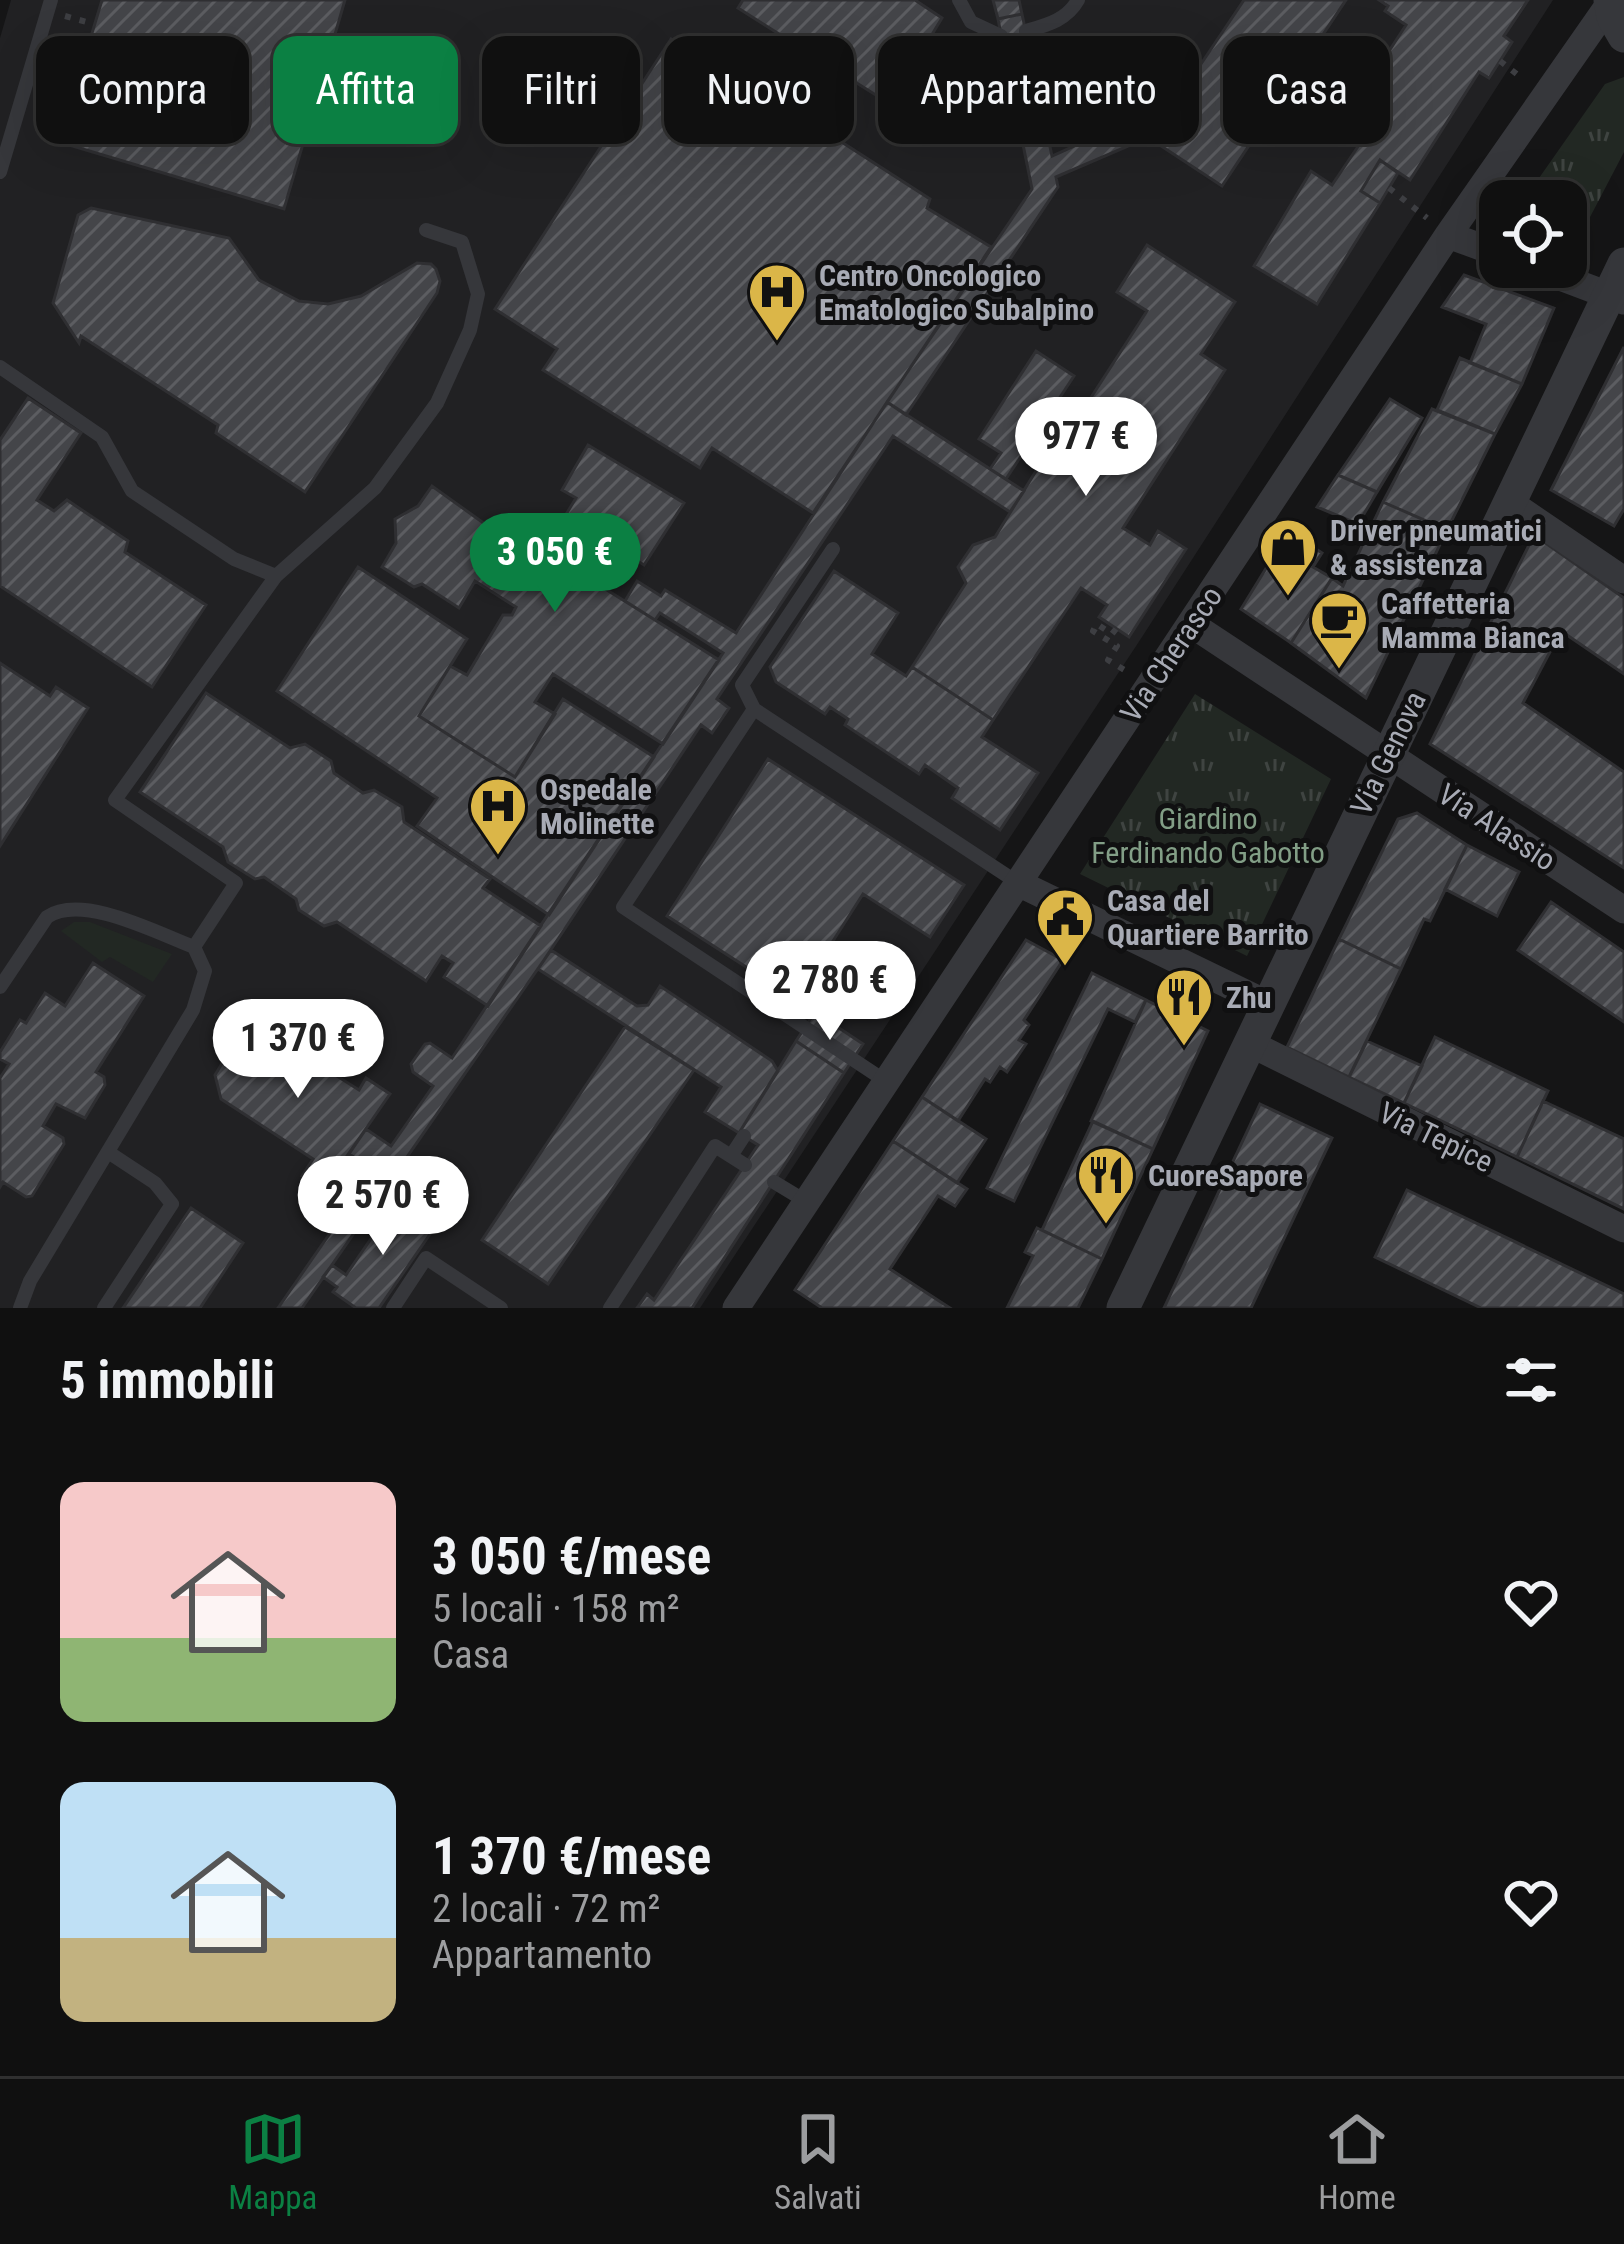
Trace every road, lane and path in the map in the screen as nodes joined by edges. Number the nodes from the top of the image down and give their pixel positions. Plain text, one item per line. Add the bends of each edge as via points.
1 (51, 0) edge
2 (958, 0) edge
3 (1078, 0) edge
4 (1610, 1) edge
5 (1026, 31) dead end
6 (1624, 35) edge
7 (1001, 36) dead end
8 (0, 172) edge
9 (1389, 188) dead end
10 (426, 230) dead end
11 (1448, 235) junction
12 (1479, 246) edge
13 (1624, 264) edge
14 (1587, 287) edge
15 (1616, 298) edge
16 (0, 368) edge
17 (1509, 502) junction
18 (833, 549) dead end
19 (276, 576) junction
20 (1624, 580) edge
21 (1191, 624) junction
22 (1116, 628) dead end
23 (1149, 686) junction
24 (754, 709) junction
25 (1387, 756) junction
26 (1018, 883) junction
27 (1624, 910) edge
28 (194, 947) junction
29 (0, 987) edge
30 (1268, 1004) junction
31 (1250, 1042) junction
32 (887, 1082) junction
33 (744, 1136) dead end
34 (108, 1152) junction
35 (774, 1182) dead end
36 (807, 1202) junction
37 (1624, 1229) edge
38 (20, 1308) edge
39 (104, 1308) edge
40 (393, 1308) edge
41 (501, 1308) edge
42 (610, 1308) edge
43 (736, 1308) edge
44 (1123, 1308) edge

1 - 8 lane
2 - 7 lane via 971,22
3 - 5 lane via 1054,23
4 - 6 street
4 - 11 street, Via Cherasco
9 - 11 path
10 - 19 lane via 462,242 478,294 470,330 437,403 375,488
11 - 12 street
11 - 21 street, Via Cherasco
13 - 15 street, Via Genova
14 - 15 street
15 - 17 street, Via Genova
16 - 19 lane via 102,437 132,491 234,559
17 - 20 street
17 - 25 street, Via Genova
18 - 24 lane via 742,685
19 - 28 lane via 115,800 236,883
21 - 23 street, Via Cherasco
21 - 25 street, Via Alassio
22 - 23 path via 1112,634 1097,624 1093,631 1117,646 1108,660
23 - 26 street, Via Cherasco
24 - 26 lane
24 - 32 lane via 622,907 807,1037
25 - 27 street, Via Alassio
25 - 30 street, Via Genova
26 - 30 street
26 - 32 street, Via Cherasco
28 - 29 lane via 91,909 57,910
28 - 34 lane via 205,971 193,1010
30 - 31 street, Via Genova
31 - 37 street, Via Tepice
31 - 44 street, Via Genova
32 - 36 street, Via Cherasco
33 - 42 lane via 738,1160 715,1146
34 - 38 lane
34 - 39 lane via 172,1204
35 - 36 lane
36 - 43 street, Via Cherasco
40 - 41 lane via 426,1258

